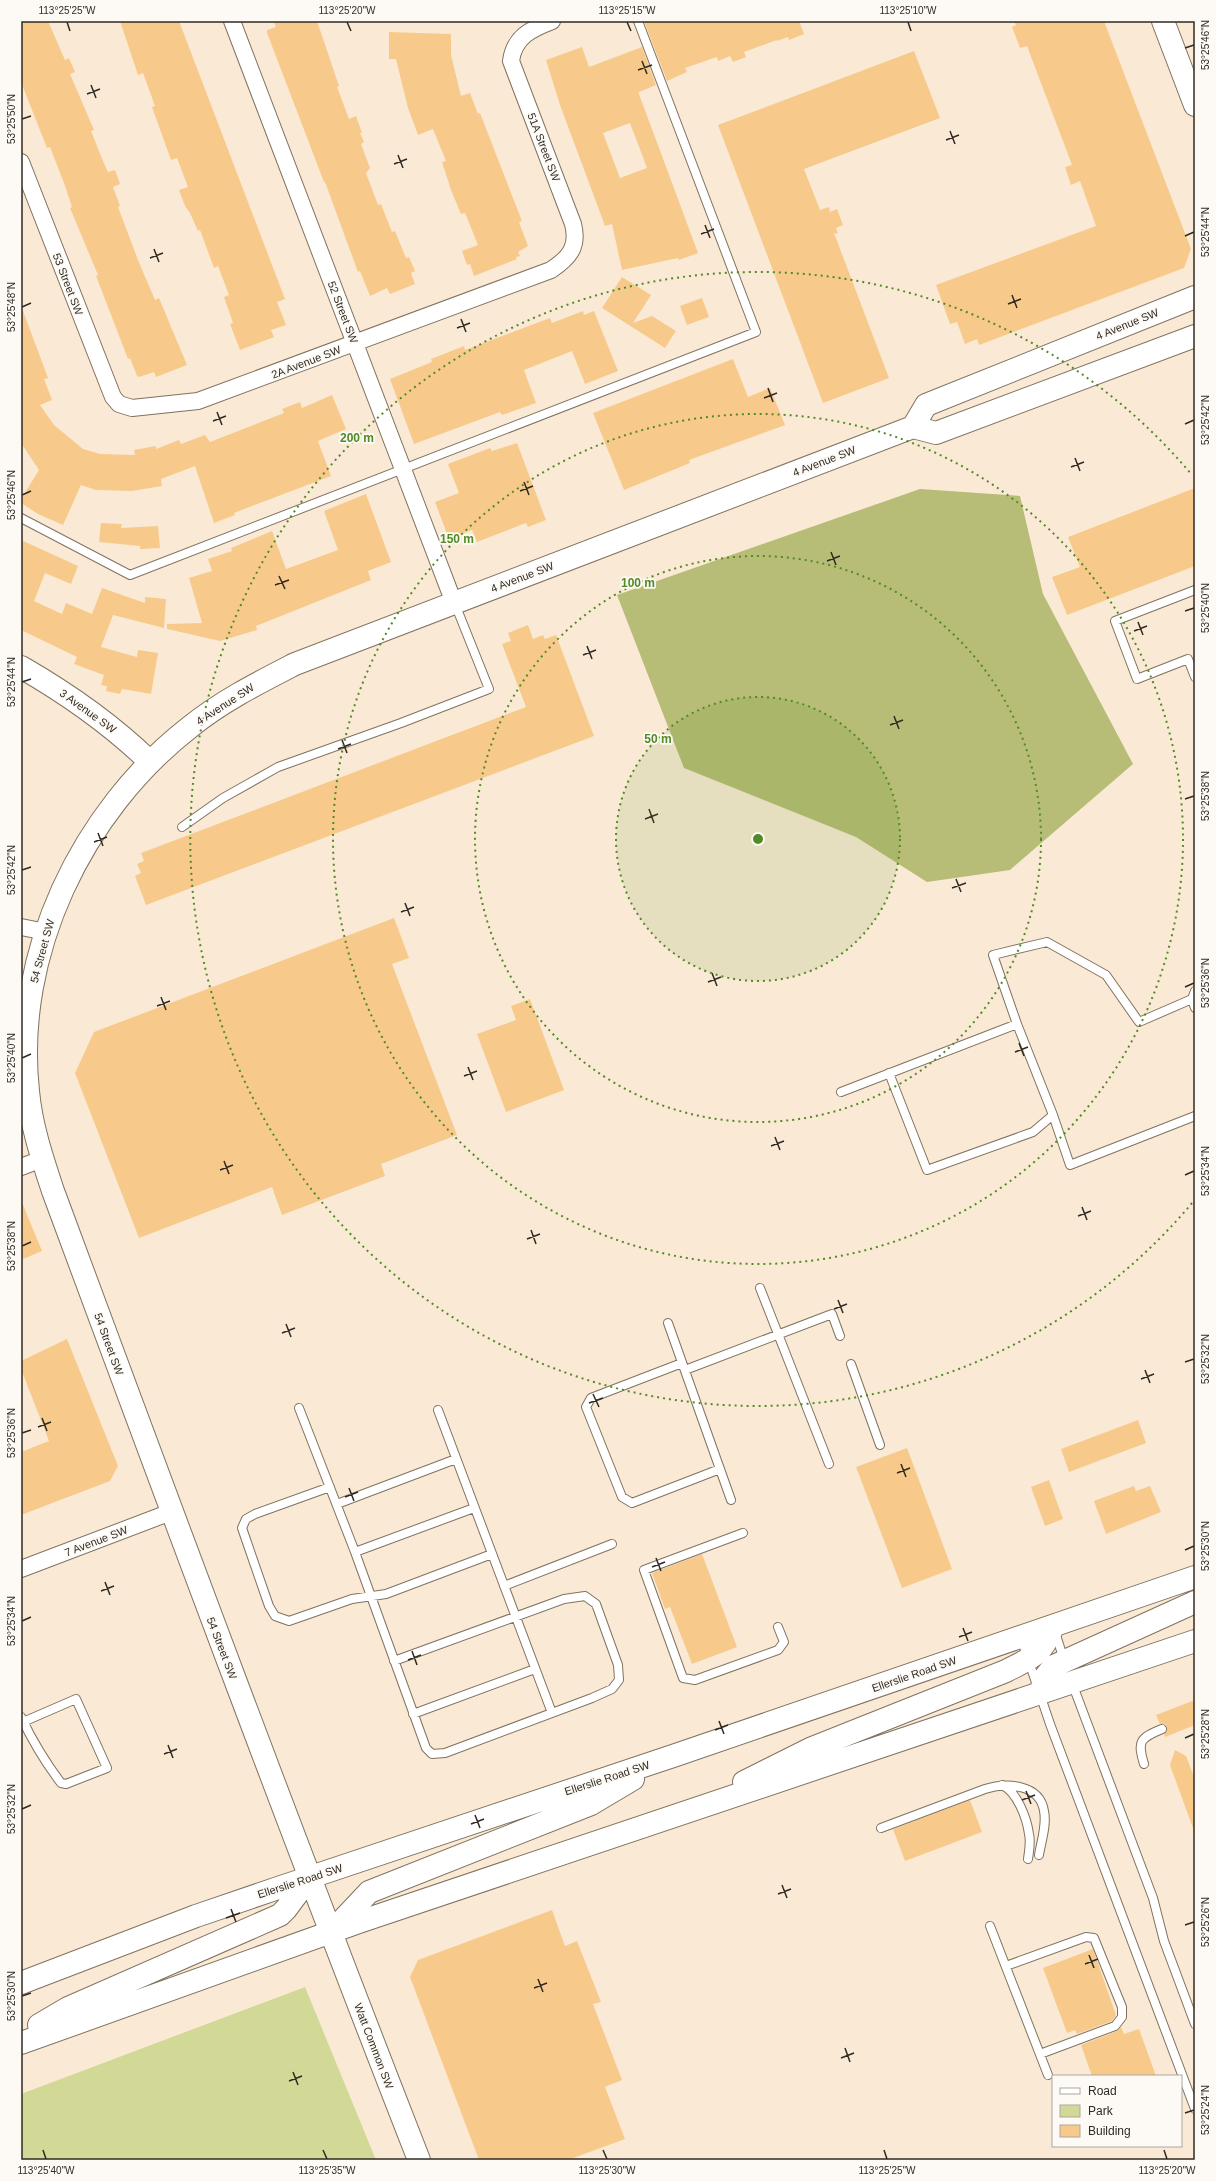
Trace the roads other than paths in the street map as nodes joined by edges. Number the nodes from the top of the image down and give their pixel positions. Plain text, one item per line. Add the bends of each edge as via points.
1 (232, 21) edge
2 (552, 21) edge
3 (638, 21) edge
4 (1163, 21) edge
5 (1195, 105) edge
6 (21, 162) edge
7 (572, 250) joint
8 (1195, 297) edge
9 (1195, 336) edge
10 (355, 343) junction
11 (119, 404) joint
12 (913, 427) junction
13 (403, 468) junction
14 (21, 518) edge
15 (1195, 590) edge
16 (454, 603) junction
17 (21, 667) edge
18 (1195, 677) edge
19 (150, 762) junction
20 (182, 827) dead end
21 (21, 927) edge
22 (46, 932) junction
23 (1193, 995) edge
24 (1195, 1008) edge
25 (1017, 1024) junction
26 (889, 1073) junction
27 (841, 1092) dead end
28 (1053, 1116) junction
29 (1195, 1116) edge
30 (42, 1159) junction
31 (21, 1167) edge
32 (760, 1288) dead end
33 (668, 1323) dead end
34 (779, 1335) junction
35 (840, 1336) dead end
36 (851, 1364) dead end
37 (684, 1367) junction
38 (299, 1408) dead end
39 (438, 1410) dead end
40 (880, 1445) dead end
41 (456, 1458) junction
42 (829, 1464) dead end
43 (720, 1469) junction
44 (330, 1487) junction
45 (731, 1500) dead end
46 (337, 1504) junction
47 (474, 1508) junction
48 (171, 1512) junction
49 (743, 1533) dead end
50 (612, 1544) dead end
51 (355, 1552) junction
52 (492, 1554) junction
53 (21, 1570) edge
54 (1195, 1577) edge
55 (504, 1586) junction
56 (370, 1596) junction
57 (1195, 1602) edge
58 (515, 1618) junction
59 (778, 1627) dead end
60 (1053, 1627) junction
61 (1021, 1638) junction
62 (1195, 1641) edge
63 (1029, 1660) junction
64 (394, 1661) junction
65 (535, 1669) junction
66 (1068, 1671) junction
67 (1040, 1694) junction
68 (552, 1713) junction
69 (413, 1714) junction
70 (22, 1720) edge
71 (1162, 1729) dead end
72 (673, 1756) junction
73 (1144, 1764) dead end
74 (1001, 1785) junction
75 (688, 1812) junction
76 (881, 1828) dead end
77 (1039, 1855) dead end
78 (1028, 1859) dead end
79 (309, 1878) junction
80 (990, 1926) dead end
81 (330, 1932) junction
82 (1006, 1966) junction
83 (21, 1983) edge
84 (1195, 2024) edge
85 (21, 2036) edge
86 (21, 2043) edge
87 (1040, 2054) junction
88 (1048, 2075) dead end
89 (1195, 2109) edge
90 (419, 2160) edge

1 - 10 street, 52 Street SW
2 - 7 street, 51A Street SW via 528,32 515,45 511,61 573,224 575,233
3 - 13 lane via 756,332
4 - 5 main road
6 - 11 street, 53 Street SW via 109,390
7 - 10 street, 2A Avenue SW via 568,258 551,270
8 - 12 main road, 4 Avenue SW via 926,405
9 - 12 main road via 936,433
10 - 11 street, 2A Avenue SW via 198,401 143,408
10 - 13 street, 52 Street SW
12 - 16 main road, 4 Avenue SW
13 - 14 lane via 130,575
13 - 16 street, 52 Street SW
15 - 18 lane via 1115,621 1137,679 1188,659
16 - 19 main road, 4 Avenue SW via 339,646 254,684 220,704 189,727
16 - 20 lane via 489,689 278,767 223,798
17 - 19 main road, 3 Avenue SW via 111,726
19 - 22 main road, 54 Street SW via 129,785 87,845 60,895
21 - 22 street
22 - 30 main road, 54 Street SW via 32,992 26,1044 28,1091
23 - 24 lane
23 - 25 lane via 1139,1022 1106,975 1046,942 992,955
25 - 26 lane
25 - 28 lane
26 - 27 lane
26 - 28 lane via 927,1170 1033,1132
28 - 29 lane via 1070,1165
30 - 31 street
30 - 48 main road, 54 Street SW
32 - 34 lane
33 - 37 lane
34 - 35 lane via 832,1314
34 - 37 lane
34 - 42 lane
36 - 40 lane
37 - 43 lane
37 - 43 lane via 591,1398 586,1408 622,1497 632,1503
38 - 44 lane
39 - 41 lane
41 - 46 lane
41 - 47 lane
43 - 45 lane
44 - 46 lane
44 - 56 lane via 246,1519 242,1528 269,1606 276,1616 290,1621 352,1599
46 - 51 lane
47 - 51 lane
47 - 52 lane
48 - 53 street, 7 Avenue SW
48 - 79 main road, 54 Street SW
49 - 59 lane via 644,1570 683,1678 695,1680 778,1650 784,1642
50 - 55 lane
51 - 56 lane
52 - 55 lane
52 - 56 lane via 386,1594
54 - 60 main road, Ellerslie Road SW
55 - 58 lane
56 - 64 lane
57 - 66 main road
58 - 64 lane
58 - 65 lane
58 - 68 lane via 564,1599 585,1596 596,1604 618,1665 619,1680 612,1689
60 - 61 main road, Ellerslie Road SW
60 - 63 main road via 1041,1651
60 - 66 lane
61 - 63 lane
61 - 72 main road, Ellerslie Road SW
62 - 66 main road
63 - 67 lane
63 - 75 main road via 810,1749
64 - 69 lane
65 - 68 lane
65 - 69 lane
66 - 67 main road via 1054,1666 1045,1677
66 - 84 lane via 1153,1898 1164,1941
67 - 75 main road
67 - 89 lane
68 - 69 lane via 445,1753 432,1754 426,1748
70 - 70 lane via 60,1783 66,1784 107,1768 76,1699
71 - 73 lane via 1147,1735 1141,1742 1140,1751
72 - 79 main road, Ellerslie Road SW
72 - 81 main road via 591,1804 369,1892
74 - 76 lane
74 - 77 lane via 1029,1790 1040,1801 1044,1819
74 - 78 lane via 1008,1787 1015,1796 1028,1828
75 - 81 main road
79 - 81 main road, 54 Street SW
79 - 83 main road, Ellerslie Road SW via 196,1916
79 - 85 main road via 280,1915 68,2008
80 - 82 lane
81 - 86 main road
81 - 90 main road, Watt Common SW
82 - 87 lane
82 - 87 lane via 1086,1937 1094,1938 1122,2007 1122,2017 1115,2026
87 - 88 lane

